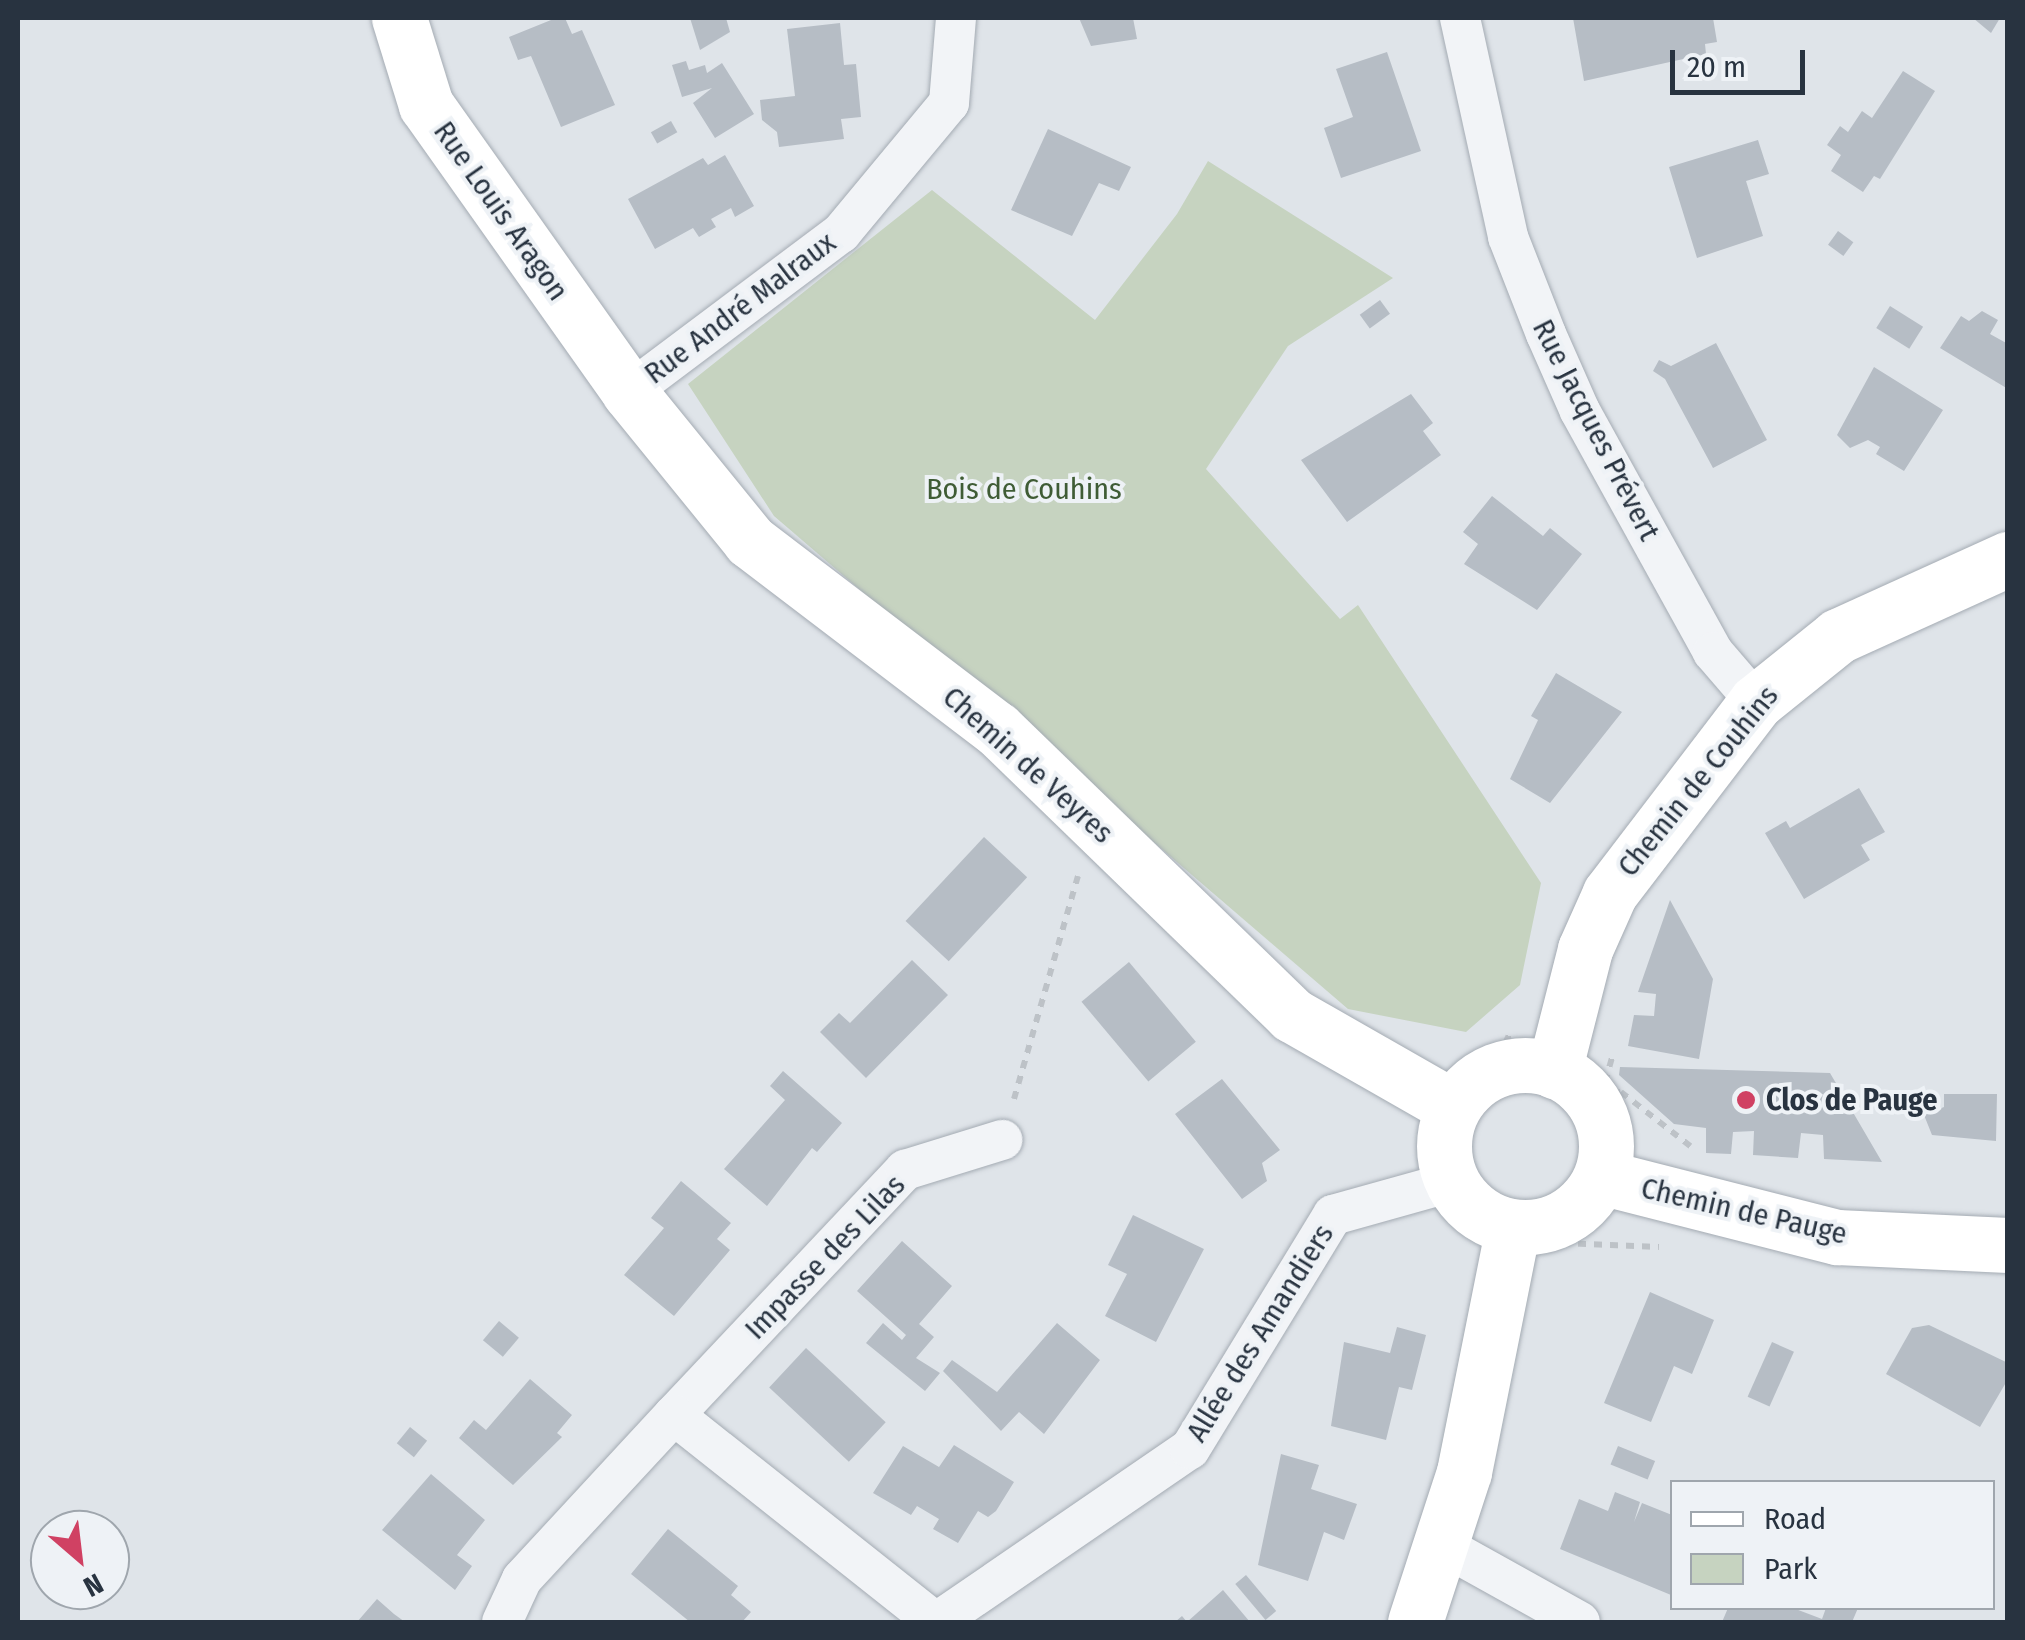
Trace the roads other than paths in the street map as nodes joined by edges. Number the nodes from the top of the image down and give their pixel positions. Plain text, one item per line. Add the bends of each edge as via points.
1 (399, 18) edge
2 (956, 18) edge
3 (1460, 18) edge
4 (628, 392) junction
5 (2008, 559) edge
6 (1756, 702) junction
7 (1573, 1085) junction
8 (1454, 1107) junction
9 (1002, 1140) road end
10 (1601, 1177) junction
11 (1452, 1182) junction
12 (1513, 1227) junction
13 (2008, 1245) edge
14 (674, 1415) junction
15 (1440, 1544) junction
16 (502, 1622) edge
17 (936, 1622) edge
18 (1415, 1622) edge
19 (1580, 1622) edge

1 - 4 street, Rue Louis Aragon via 426,105
2 - 4 street, Rue André Malraux via 948,103 841,233
3 - 6 street, Rue Jacques Prévert via 1508,237 1546,334 1580,411 1713,652
4 - 8 street, Chemin de Veyres via 750,541 997,728 1292,1015
5 - 6 street, Chemin de Couhins via 1838,636
6 - 7 street, Chemin de Couhins via 1610,893 1585,949
7 - 8 street via 1512,1066 1492,1072
7 - 10 street via 1606,1136
8 - 11 street via 1444,1144
9 - 14 street, Impasse des Lilas via 905,1170
10 - 12 street via 1566,1217 1540,1227
10 - 13 street, Chemin de Pauge via 1837,1236
11 - 12 street via 1467,1204
11 - 17 street, Allée des Amandiers via 1333,1215 1190,1449
12 - 15 street via 1464,1472
14 - 16 street via 522,1579
14 - 17 street, Allée des Amandiers
15 - 18 street
15 - 19 street

